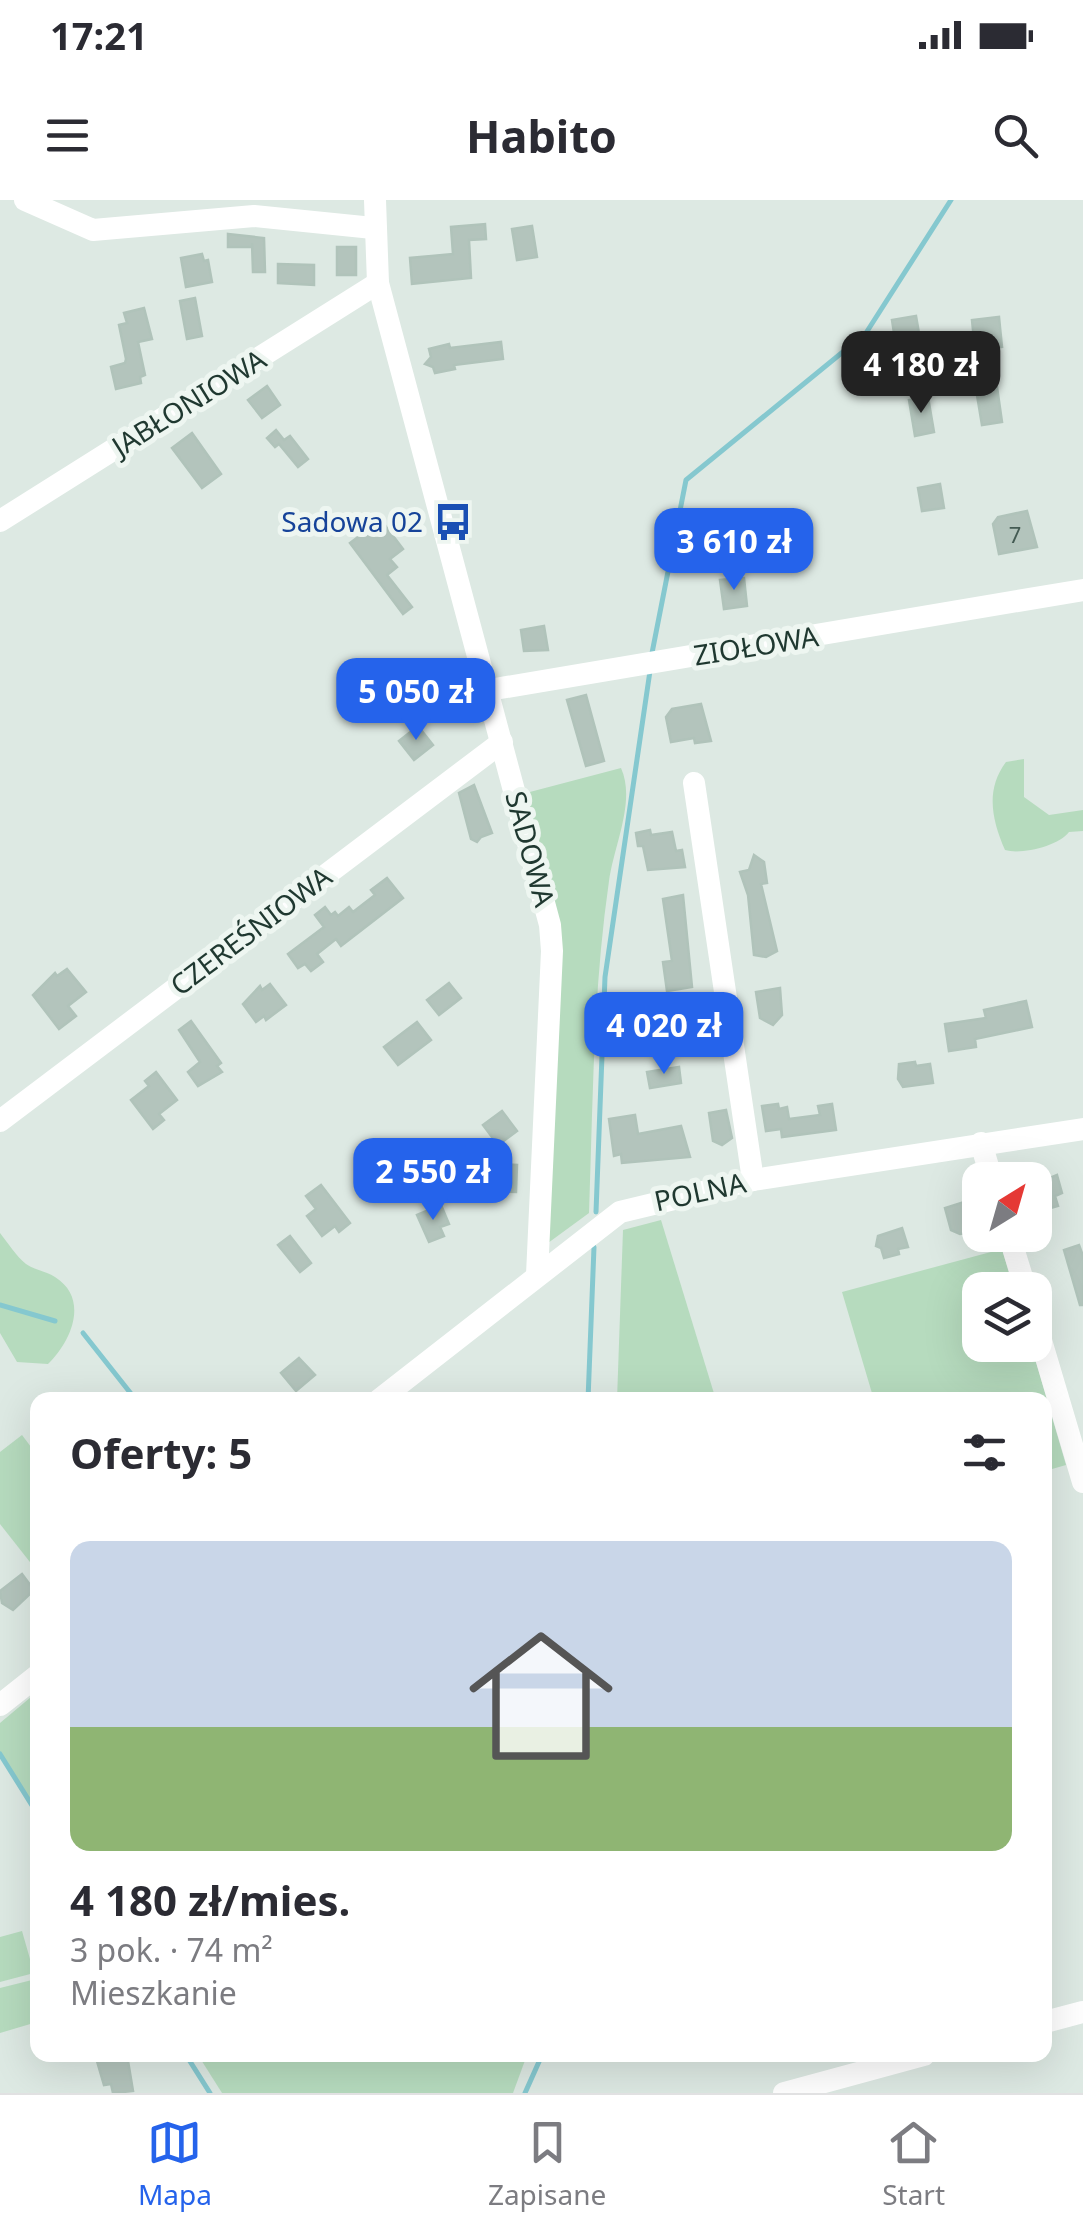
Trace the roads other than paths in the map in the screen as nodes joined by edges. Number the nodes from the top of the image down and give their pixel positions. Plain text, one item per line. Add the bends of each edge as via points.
1 (25, 200) edge
2 (375, 200) edge
3 (374, 228) junction
4 (378, 284) junction
5 (0, 522) edge
6 (1083, 590) edge
7 (489, 690) junction
8 (502, 742) junction
9 (694, 783) dead end
10 (0, 1121) edge
11 (1083, 1129) edge
12 (981, 1144) junction
13 (986, 1162) edge
14 (753, 1180) junction
15 (536, 1275) junction
16 (1047, 1362) edge
17 (389, 1392) edge
18 (1083, 1482) edge
19 (30, 1681) edge
20 (0, 1705) edge
21 (1083, 2012) edge
22 (1052, 2020) edge
23 (898, 2062) edge
24 (784, 2093) edge

1 - 3 street via 94,230 254,216
2 - 3 street, SADOWA
3 - 4 street, SADOWA
4 - 5 street, JABŁONIOWA
4 - 7 street, SADOWA
6 - 7 street, ZIOŁOWA
7 - 8 street, SADOWA
8 - 10 street, CZEREŚNIOWA
8 - 15 street, SADOWA via 552,951
9 - 14 street
11 - 12 street, POLNA
12 - 13 street
12 - 14 street, POLNA
14 - 15 street, POLNA via 620,1212
15 - 17 street, POLNA
16 - 18 street
19 - 20 street
21 - 22 street
23 - 24 street

